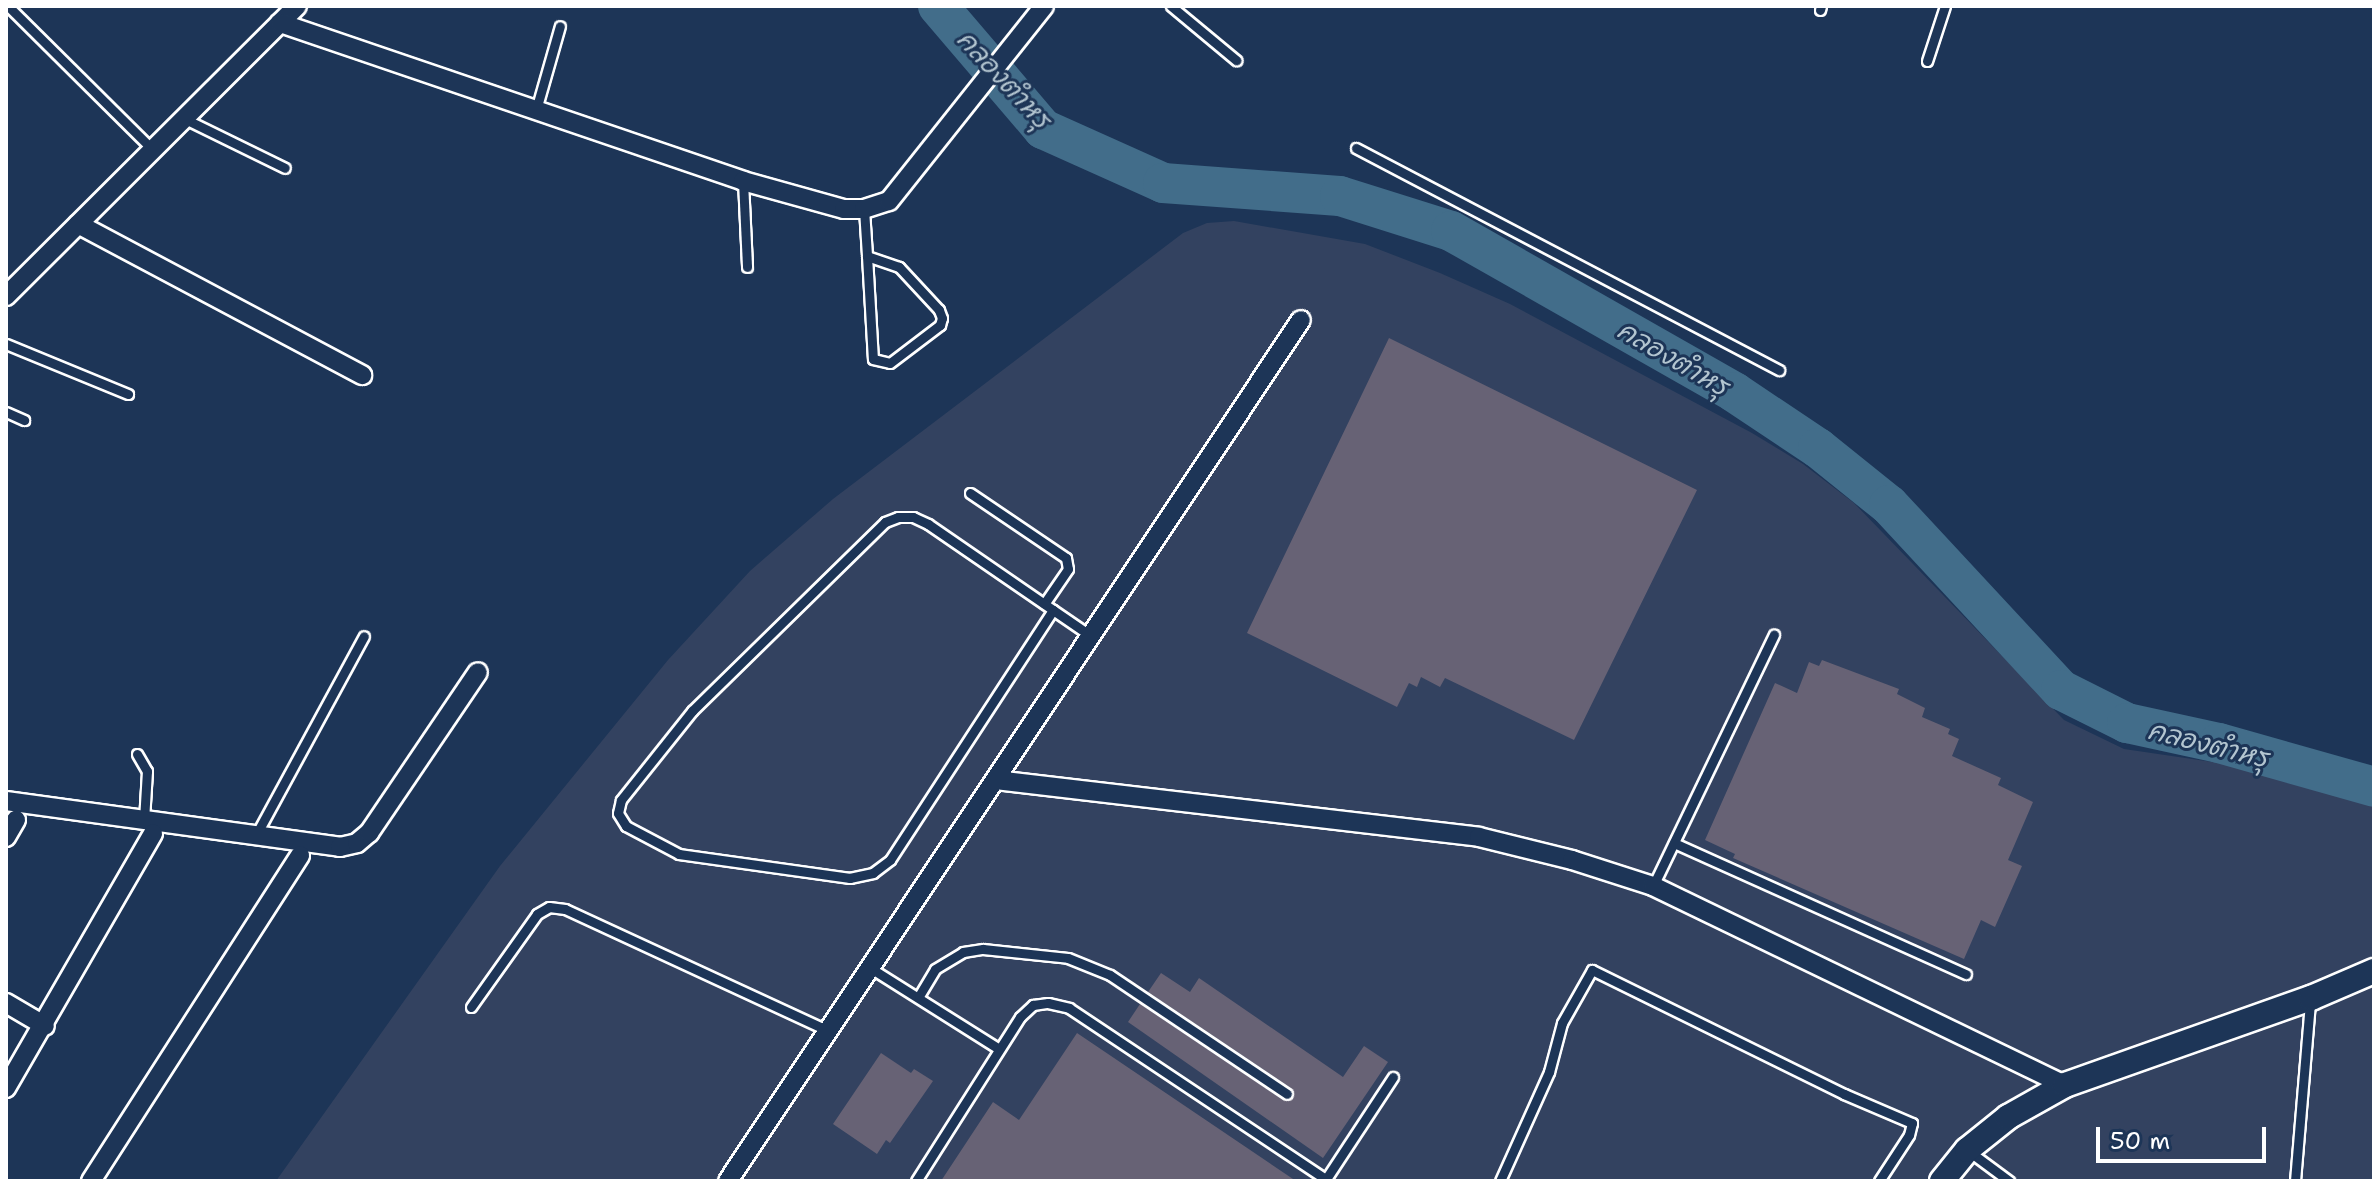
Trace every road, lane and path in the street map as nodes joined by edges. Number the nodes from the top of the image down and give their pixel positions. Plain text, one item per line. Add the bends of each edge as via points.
1 (8, 6) edge
2 (297, 6) edge
3 (1044, 6) edge
4 (1171, 6) edge
5 (1945, 6) edge
6 (280, 23) junction
7 (560, 26) dead end
8 (1236, 60) dead end
9 (1927, 61) dead end
10 (536, 110) junction
11 (185, 119) junction
12 (1356, 148) dead end
13 (153, 150) junction
14 (285, 168) dead end
15 (743, 181) junction
16 (864, 209) junction
17 (78, 224) junction
18 (867, 256) junction
19 (747, 267) dead end
20 (13, 279) edge
21 (6, 296) edge
22 (1301, 320) dead end
23 (6, 344) edge
24 (1779, 370) dead end
25 (362, 375) dead end
26 (128, 394) dead end
27 (6, 412) edge
28 (24, 420) dead end
29 (970, 493) dead end
30 (1044, 604) junction
31 (1053, 610) junction
32 (1774, 635) dead end
33 (364, 636) dead end
34 (1091, 636) junction
35 (478, 672) dead end
36 (137, 754) dead end
37 (996, 780) junction
38 (6, 801) edge
39 (149, 826) junction
40 (256, 835) junction
41 (1674, 843) junction
42 (300, 855) dead end
43 (1653, 886) junction
44 (872, 969) junction
45 (2374, 971) edge
46 (1966, 974) dead end
47 (919, 996) junction
48 (2311, 998) junction
49 (6, 1003) edge
50 (471, 1007) dead end
51 (45, 1026) junction
52 (829, 1031) junction
53 (999, 1049) junction
54 (1393, 1077) dead end
55 (2065, 1085) junction
56 (6, 1088) edge
57 (1287, 1094) dead end
58 (1967, 1150) junction
59 (1327, 1180) edge
60 (91, 1181) edge
61 (728, 1181) edge
62 (916, 1181) edge
63 (1500, 1181) edge
64 (1879, 1181) edge
65 (1942, 1181) edge
66 (2009, 1181) edge
67 (2295, 1181) edge

1 - 13 lane
2 - 6 street
3 - 16 street via 889,201
4 - 8 lane
5 - 9 lane
6 - 10 street
6 - 11 street
7 - 10 lane
10 - 15 street
11 - 13 street
11 - 14 lane
12 - 24 lane
13 - 17 street
15 - 16 street via 844,209
15 - 19 lane
16 - 18 lane
17 - 20 street
17 - 25 street
18 - 18 lane via 906,273 942,318 890,363 873,359
20 - 21 street
22 - 34 street
23 - 26 lane
27 - 28 lane
29 - 30 lane via 1066,558 1068,569
30 - 31 lane
30 - 31 lane via 928,524 913,517 885,522 692,711 621,800 618,813 626,826 679,854 850,878 873,873 890,860
31 - 34 lane
32 - 41 lane
33 - 40 lane
34 - 37 street
35 - 40 street via 369,833 357,843 340,847
36 - 39 lane via 147,771
37 - 43 street via 1479,837
37 - 44 street
38 - 39 street
39 - 40 street
39 - 51 street
41 - 43 lane
41 - 46 lane
42 - 60 street
43 - 55 street
44 - 47 lane
44 - 52 street
45 - 48 street
47 - 53 lane
47 - 57 lane via 935,969 963,952 983,949 1068,958 1110,975
48 - 55 street
48 - 67 lane
49 - 51 street
50 - 52 lane via 537,914 549,907 565,909
51 - 56 street
52 - 61 street
53 - 59 lane via 1033,1005 1069,1008
53 - 62 lane
54 - 59 lane
55 - 58 street via 2008,1117
58 - 65 street
58 - 66 lane
63 - 64 lane via 1549,1072 1562,1023 1592,970 1912,1123

